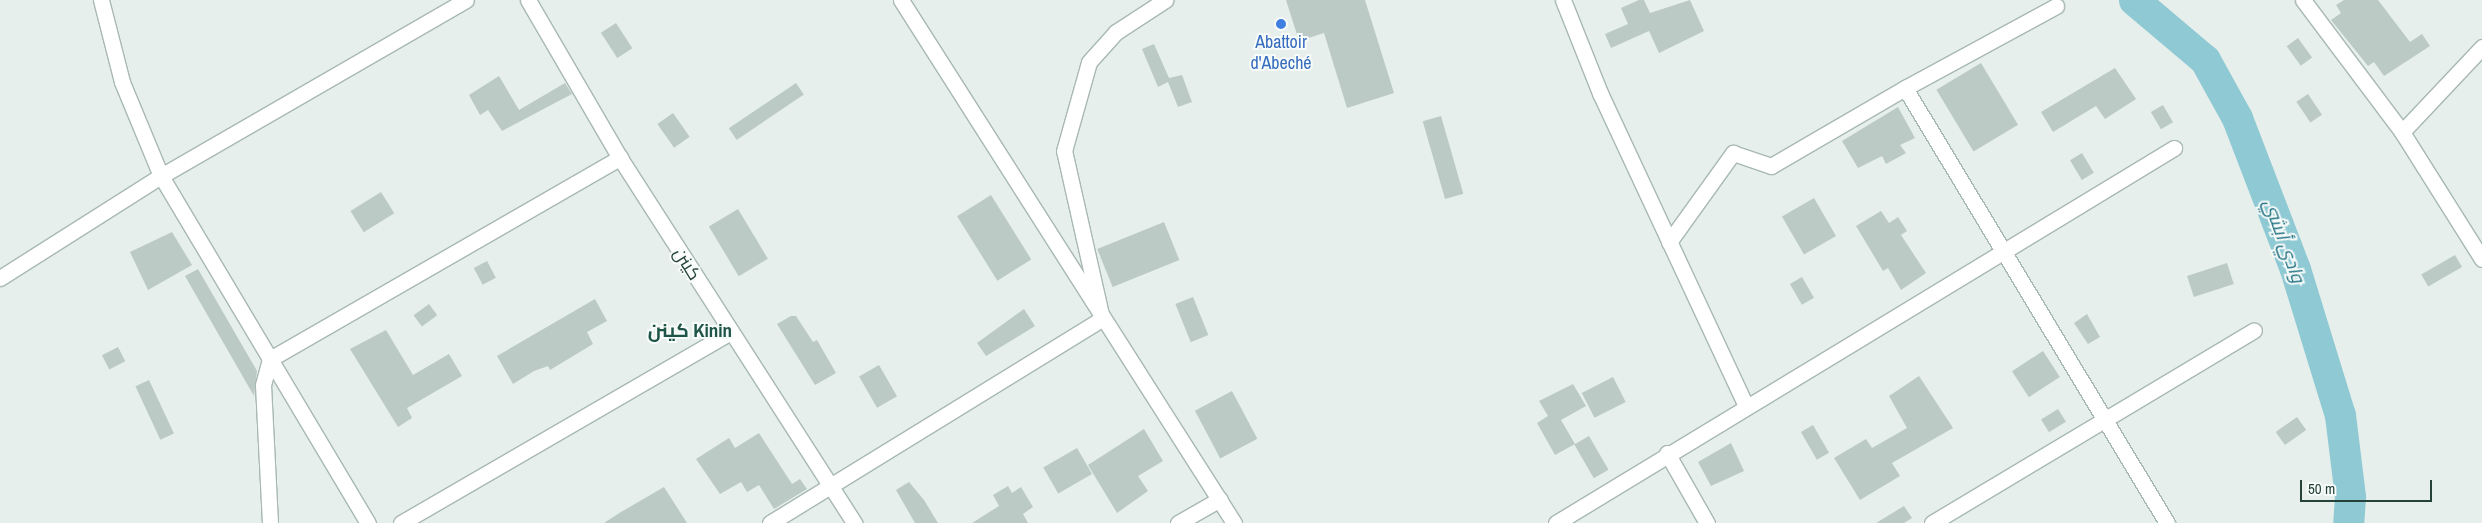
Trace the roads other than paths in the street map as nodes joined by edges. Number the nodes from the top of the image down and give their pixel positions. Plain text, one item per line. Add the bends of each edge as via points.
1 (102, 0) edge
2 (466, 0) edge
3 (528, 0) edge
4 (900, 0) edge
5 (1165, 0) edge
6 (1563, 0) edge
7 (2303, 0) edge
8 (1144, 4) edge
9 (2056, 6) dead end
10 (2482, 47) edge
11 (1905, 88) junction
12 (2402, 132) junction
13 (2174, 148) dead end
14 (620, 158) junction
15 (162, 176) junction
16 (1669, 242) junction
17 (2000, 251) junction
18 (2482, 259) edge
19 (0, 278) edge
20 (1102, 319) junction
21 (2254, 330) dead end
22 (730, 332) junction
23 (270, 359) junction
24 (1746, 406) junction
25 (2106, 418) junction
26 (1667, 454) junction
27 (830, 485) junction
28 (1220, 499) junction
29 (270, 523) edge
30 (368, 523) edge
31 (401, 523) edge
32 (770, 523) edge
33 (854, 523) edge
34 (1178, 523) edge
35 (1234, 523) edge
36 (1556, 523) edge
37 (1706, 523) edge
38 (1932, 523) edge
39 (2166, 523) edge

1 - 15 street via 122,82
2 - 15 street
3 - 14 street, كينن
4 - 20 street
5 - 8 street
6 - 16 street
7 - 12 street
8 - 20 street via 1089,62 1064,151
9 - 11 street
10 - 12 street
11 - 16 street via 1771,166 1733,153
11 - 17 street
12 - 18 street
13 - 17 street
14 - 22 street, كينن
14 - 23 street
15 - 19 street
15 - 23 street
16 - 24 street
17 - 24 street
17 - 25 street
20 - 27 street
20 - 28 street
21 - 25 street
22 - 27 street, كينن
22 - 31 street
23 - 29 street via 263,385
23 - 30 street
24 - 26 street
25 - 38 street
25 - 39 street
26 - 36 street
26 - 37 street
27 - 32 street
27 - 33 street, كينن
28 - 34 street
28 - 35 street

